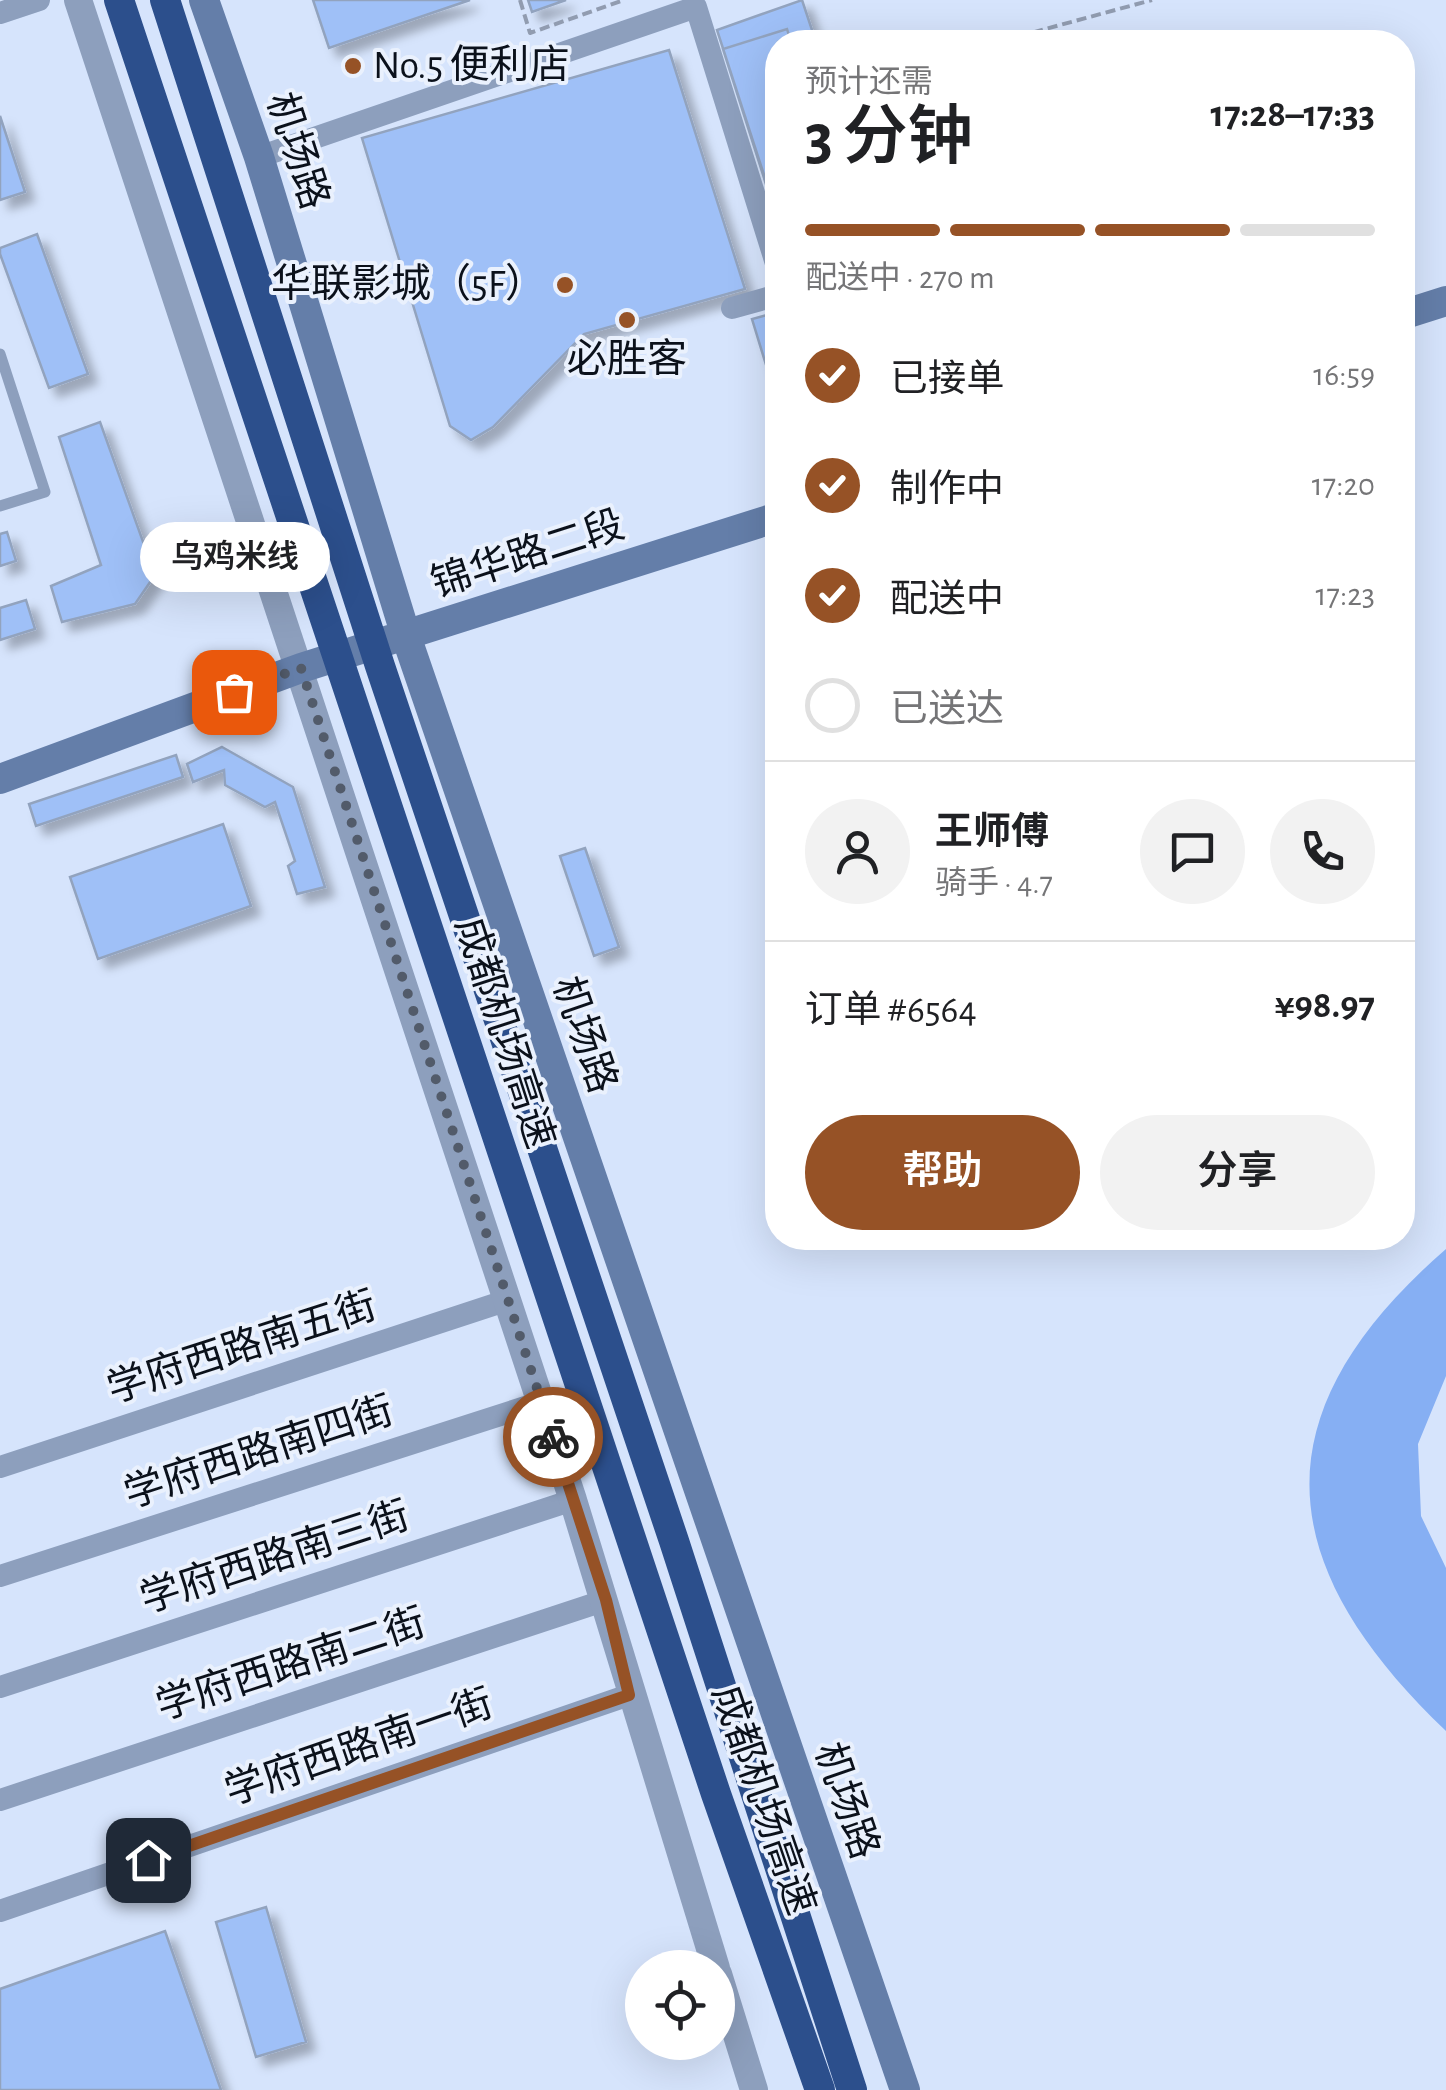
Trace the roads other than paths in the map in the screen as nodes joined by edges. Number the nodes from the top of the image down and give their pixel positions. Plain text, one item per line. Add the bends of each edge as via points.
1 (39, 0) edge
2 (78, 0) edge
3 (119, 0) edge
4 (165, 0) edge
5 (204, 0) edge
6 (0, 13) edge
7 (259, 157) junction
8 (765, 228) edge
9 (765, 299) edge
10 (1446, 301) edge
11 (732, 308) dead end
12 (1415, 311) edge
13 (0, 354) edge
14 (0, 506) edge
15 (765, 521) edge
16 (406, 636) junction
17 (301, 668) junction
18 (0, 779) edge
19 (508, 1300) junction
20 (541, 1402) junction
21 (0, 1467) edge
22 (574, 1500) junction
23 (0, 1576) edge
24 (606, 1600) junction
25 (0, 1687) edge
26 (629, 1695) junction
27 (0, 1800) edge
28 (0, 1911) edge
29 (709, 1950) edge
30 (735, 2030) edge
31 (754, 2090) edge
32 (820, 2090) edge
33 (852, 2090) edge
34 (906, 2090) edge

1 - 6 street
2 - 17 street
3 - 32 highway, 成都机场高速
4 - 33 highway, 成都机场高速
5 - 7 main road, 机场路
7 - 8 street via 696,7
7 - 16 main road, 机场路
9 - 11 street
10 - 12 main road
13 - 14 lane via 45,492
15 - 16 main road, 锦华路二段
16 - 17 main road, 锦华路二段
16 - 34 main road, 机场路
17 - 18 main road, 锦华路二段
17 - 19 street
19 - 20 street
19 - 21 street, 学府西路南五街
20 - 22 street
20 - 23 street, 学府西路南四街
22 - 24 street
22 - 25 street, 学府西路南三街
24 - 26 street
24 - 27 street, 学府西路南二街
26 - 28 street, 学府西路南一街
26 - 29 street
30 - 31 street

